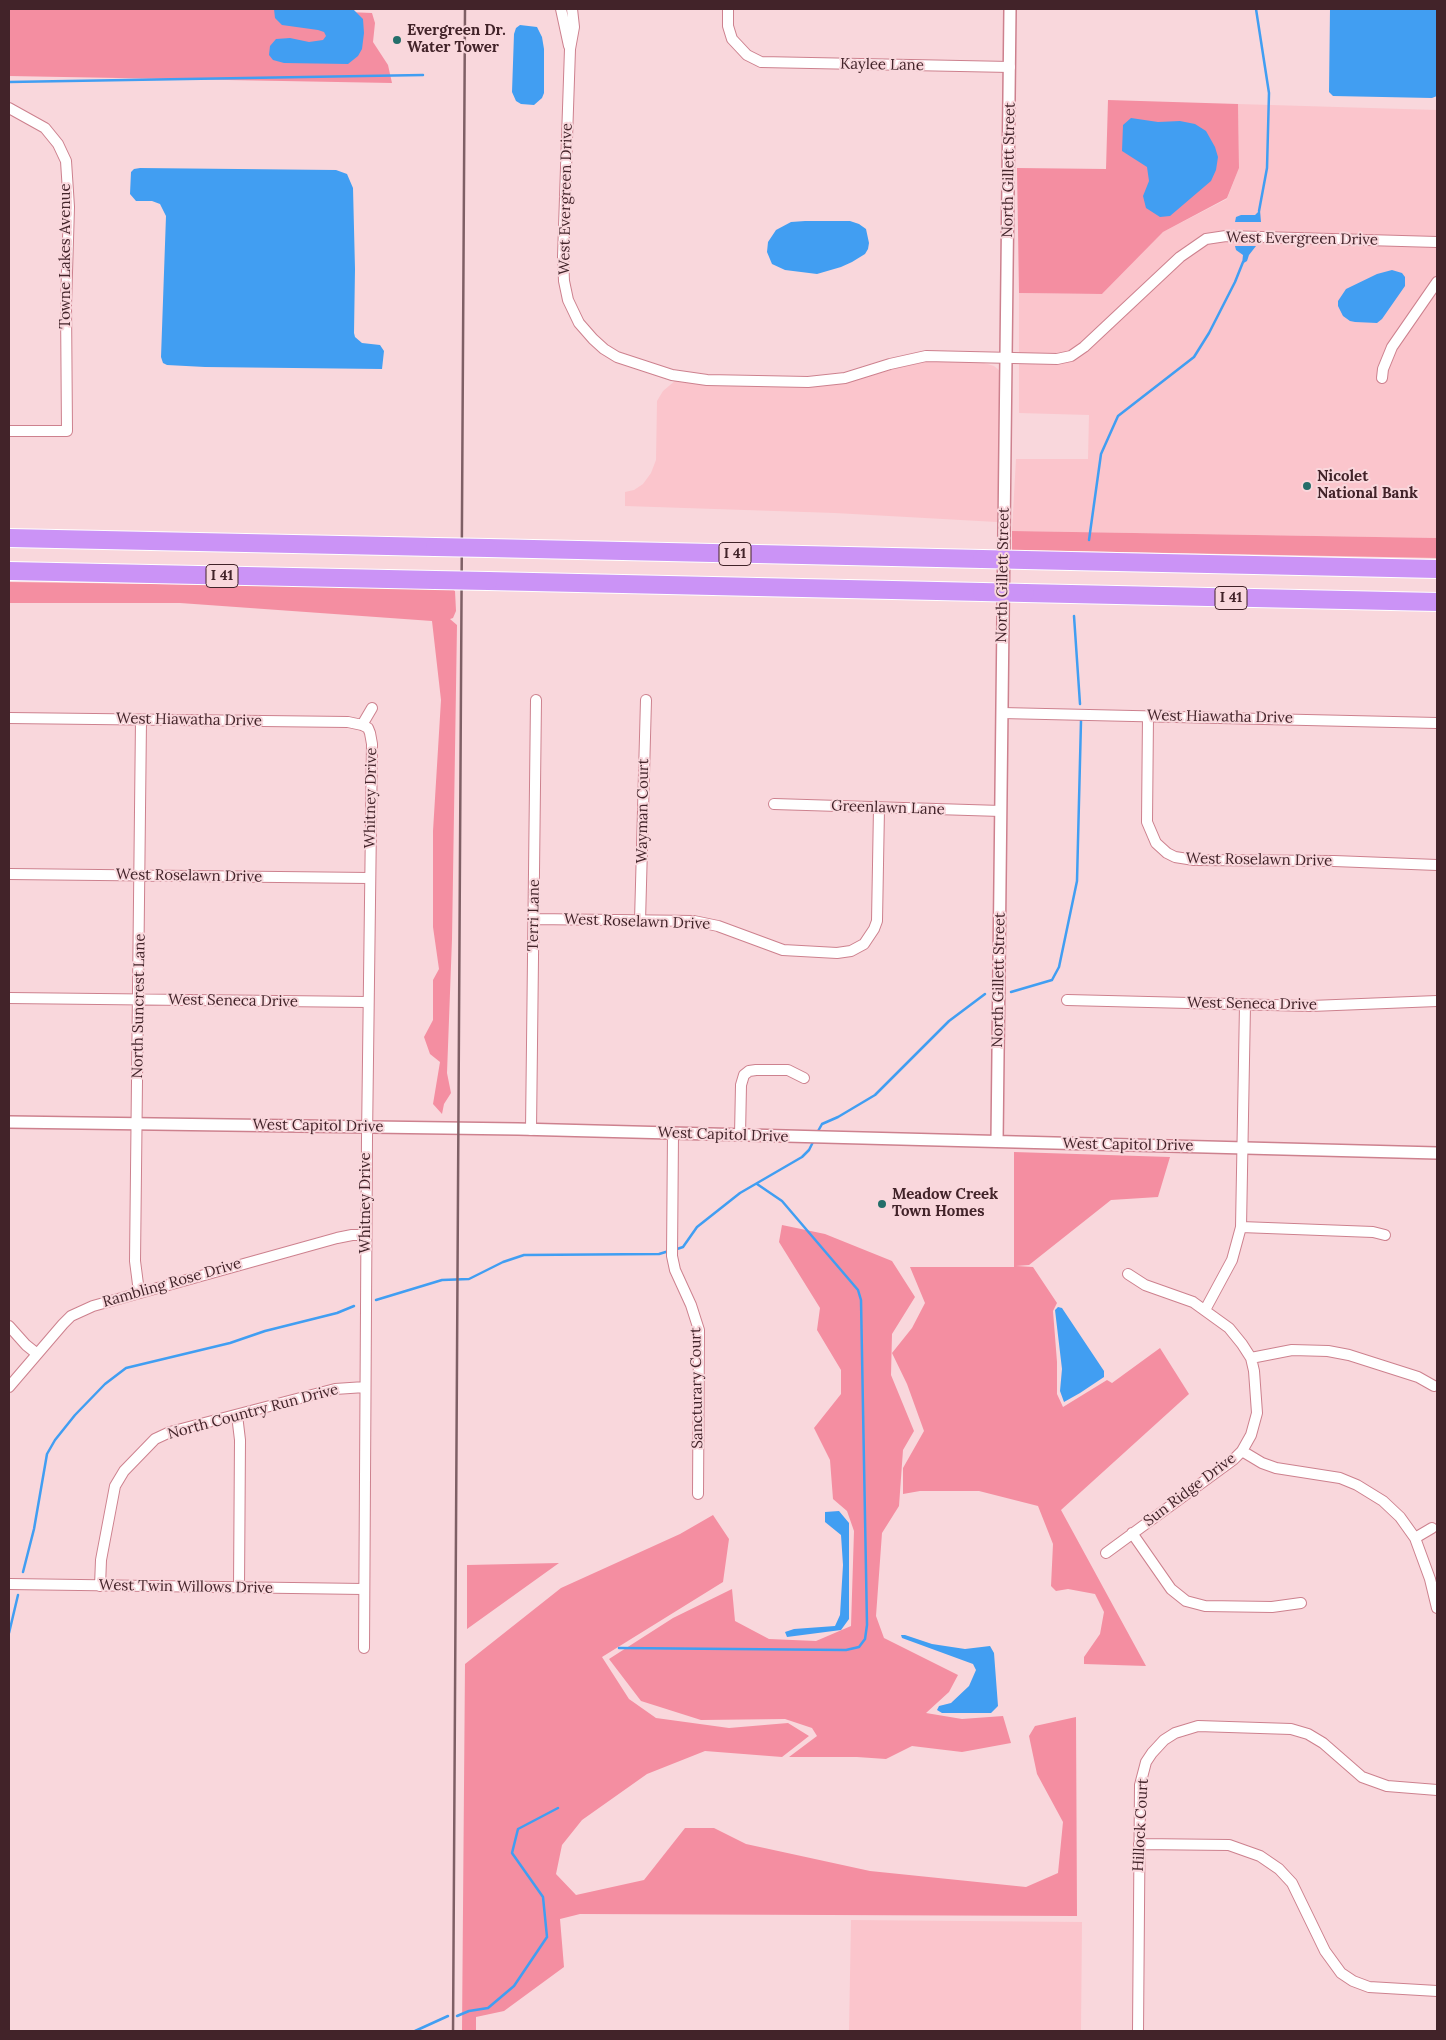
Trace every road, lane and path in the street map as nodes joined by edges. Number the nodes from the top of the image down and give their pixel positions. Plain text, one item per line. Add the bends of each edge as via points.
1 (561, 9) edge
2 (572, 9) edge
3 (728, 9) edge
4 (1010, 9) edge
5 (570, 49) junction
6 (1010, 67) junction
7 (9, 108) edge
8 (1437, 242) edge
9 (1437, 282) edge
10 (1007, 358) junction
11 (1382, 378) dead end
12 (9, 431) edge
13 (9, 538) edge
14 (1437, 569) edge
15 (9, 571) edge
16 (1437, 602) edge
17 (536, 700) dead end
18 (646, 700) dead end
19 (372, 708) dead end
20 (1002, 713) junction
21 (1148, 716) junction
22 (9, 718) edge
23 (141, 720) junction
24 (1437, 723) edge
25 (365, 726) junction
26 (774, 804) dead end
27 (879, 808) junction
28 (1001, 811) junction
29 (1437, 865) edge
30 (9, 874) edge
31 (140, 875) junction
32 (369, 878) junction
33 (534, 919) junction
34 (640, 921) junction
35 (9, 998) edge
36 (139, 1000) junction
37 (1067, 1000) dead end
38 (1437, 1001) edge
39 (368, 1002) junction
40 (1245, 1005) junction
41 (804, 1078) dead end
42 (9, 1122) edge
43 (137, 1124) junction
44 (367, 1127) junction
45 (531, 1130) junction
46 (673, 1134) junction
47 (740, 1135) junction
48 (997, 1141) junction
49 (1242, 1148) junction
50 (1437, 1153) edge
51 (1241, 1227) junction
52 (366, 1234) junction
53 (1385, 1234) dead end
54 (1128, 1274) dead end
55 (139, 1292) junction
56 (1205, 1310) junction
57 (9, 1326) edge
58 (36, 1353) junction
59 (1250, 1358) junction
60 (1434, 1386) dead end
61 (9, 1387) edge
62 (365, 1387) junction
63 (237, 1415) junction
64 (1242, 1451) junction
65 (698, 1494) dead end
66 (1432, 1528) dead end
67 (1132, 1533) junction
68 (1415, 1538) junction
69 (1106, 1554) dead end
70 (9, 1584) edge
71 (100, 1586) junction
72 (239, 1587) junction
73 (364, 1589) junction
74 (1300, 1603) dead end
75 (1437, 1608) edge
76 (364, 1648) dead end
77 (1437, 1790) edge
78 (1138, 1844) junction
79 (1437, 1990) edge
80 (1138, 2031) edge

1 - 5 street, West Evergreen Drive
2 - 5 street, West Evergreen Drive via 574,27
3 - 6 street, Kaylee Lane via 732,39 753,60
4 - 6 street, North Gillett Street
5 - 10 street, West Evergreen Drive via 564,281 572,311 586,332 604,348 617,357 672,375 732,381 830,381 926,356
6 - 10 street, North Gillett Street
7 - 12 street, Towne Lakes Avenue via 45,128 58,144 66,161 69,207 67,431
8 - 10 street, West Evergreen Drive via 1226,236 1206,239 1180,257 1077,352 1057,359
9 - 11 street via 1392,347
10 - 20 street, North Gillett Street
13 - 14 highway, I 41, bridge
15 - 16 highway, I 41, bridge
17 - 33 street, Terri Lane
18 - 34 street, Wayman Court
19 - 25 street
20 - 21 street, West Hiawatha Drive
20 - 28 street, North Gillett Street
21 - 24 street, West Hiawatha Drive
21 - 29 street, West Roselawn Drive via 1148,822 1156,843 1168,853 1194,860
22 - 23 street, West Hiawatha Drive
23 - 25 street, West Hiawatha Drive via 348,722
23 - 31 street, North Suncrest Lane
25 - 32 street, Whitney Drive via 372,744
26 - 27 street, Greenlawn Lane
27 - 28 street, Greenlawn Lane
27 - 34 street, West Roselawn Drive via 876,921 870,937 858,948 837,953 792,952 705,923
28 - 48 street, North Gillett Street
30 - 31 street, West Roselawn Drive
31 - 32 street, West Roselawn Drive
31 - 36 street, North Suncrest Lane
32 - 39 street, Whitney Drive
33 - 34 street, West Roselawn Drive
33 - 45 street, Terri Lane
35 - 36 street, West Seneca Drive
36 - 39 street, West Seneca Drive
36 - 43 street, North Suncrest Lane
37 - 40 street, West Seneca Drive
38 - 40 street, West Seneca Drive
39 - 44 street, Whitney Drive
40 - 49 street
41 - 47 street via 788,1070 756,1070 744,1075
42 - 43 street, West Capitol Drive
43 - 44 street, West Capitol Drive
43 - 55 street, North Suncrest Lane via 134,1261
44 - 45 street, West Capitol Drive
44 - 52 street, Whitney Drive
45 - 46 street, West Capitol Drive
46 - 47 street, West Capitol Drive
46 - 65 street, Sancturary Court via 672,1256 698,1330
47 - 48 street, West Capitol Drive
48 - 49 street, West Capitol Drive
49 - 50 street, West Capitol Drive
49 - 51 street
51 - 53 street
51 - 56 street via 1232,1260
52 - 55 street, Rambling Rose Drive via 352,1234
52 - 62 street, Whitney Drive
54 - 56 street, Sun Ridge Drive via 1145,1285
55 - 58 street, Rambling Rose Drive via 71,1316
56 - 59 street, Sun Ridge Drive via 1229,1328
57 - 58 street
58 - 61 street, Rambling Rose Drive
59 - 60 street via 1292,1350 1328,1351 1418,1376
59 - 64 street, Sun Ridge Drive via 1257,1413
62 - 63 street, North Country Run Drive via 335,1389
62 - 73 street, Whitney Drive
63 - 71 street, North Country Run Drive via 161,1436 124,1471 115,1486 101,1560
63 - 72 street via 240,1440
64 - 67 street, Sun Ridge Drive via 1221,1471
64 - 68 street via 1276,1468 1327,1475 1356,1485 1393,1510
66 - 68 street
67 - 69 street, Sun Ridge Drive
67 - 74 street via 1167,1584 1186,1601 1205,1606 1263,1607
68 - 75 street
70 - 71 street, West Twin Willows Drive
71 - 72 street, West Twin Willows Drive
72 - 73 street, West Twin Willows Drive
73 - 76 street, Whitney Drive
77 - 78 street, Hillock Court via 1386,1786 1362,1777 1323,1743 1292,1729 1191,1727 1164,1740 1146,1762 1140,1785
78 - 79 street via 1229,1845 1260,1856 1292,1883 1325,1951 1341,1973 1369,1987
78 - 80 street, Hillock Court

